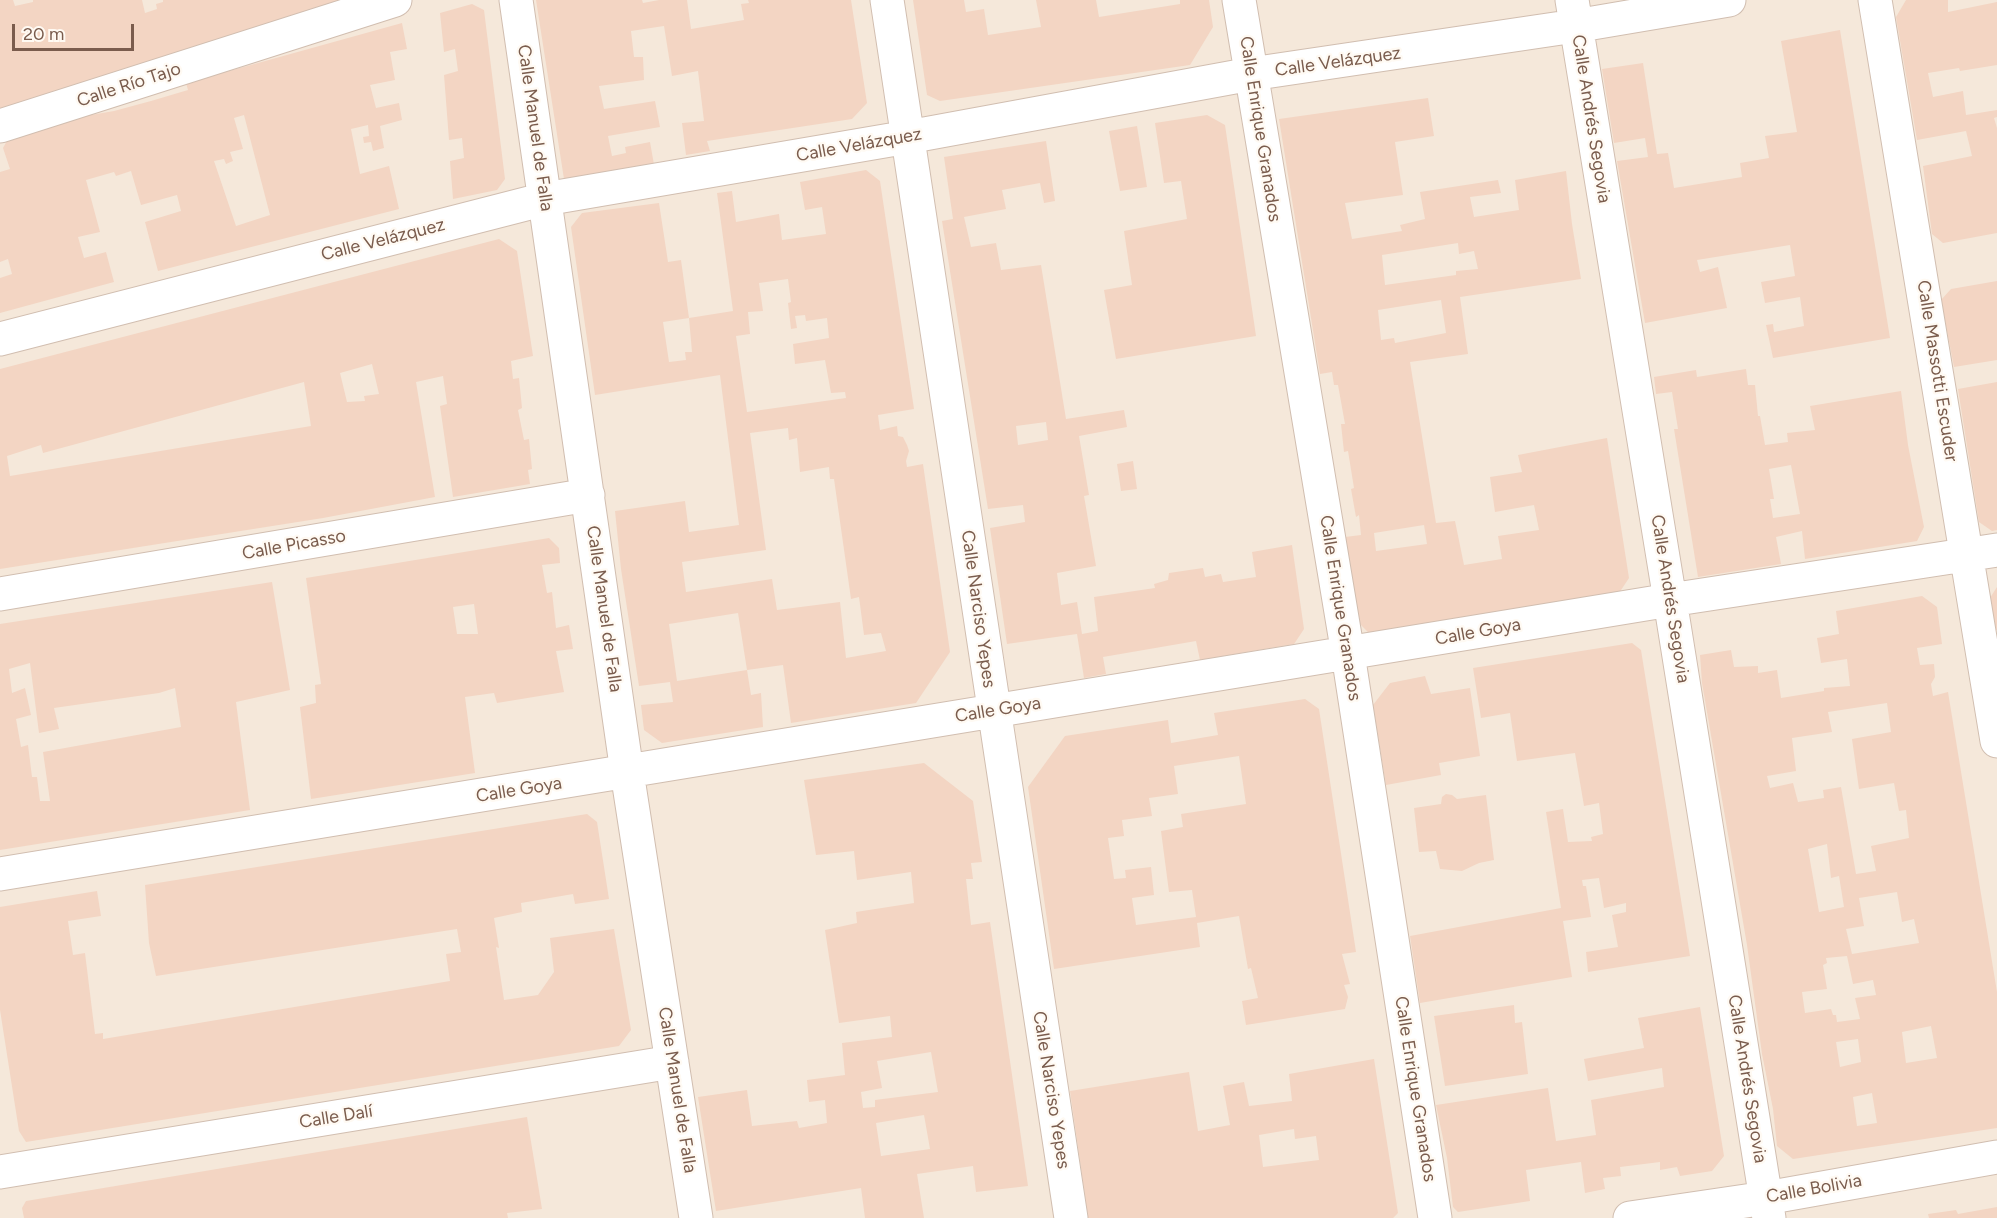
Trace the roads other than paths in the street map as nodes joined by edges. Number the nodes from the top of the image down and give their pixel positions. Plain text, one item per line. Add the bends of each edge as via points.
1 (395, 0) edge
2 (516, 0) edge
3 (887, 0) edge
4 (1239, 0) edge
5 (1729, 0) edge
6 (1875, 0) edge
7 (1574, 13) edge
8 (1251, 74) junction
9 (0, 126) edge
10 (908, 137) junction
11 (545, 199) junction
12 (0, 339) edge
13 (588, 495) junction
14 (1982, 552) edge
15 (0, 594) edge
16 (1670, 600) junction
17 (1348, 654) junction
18 (993, 711) junction
19 (1997, 741) edge
20 (627, 772) junction
21 (0, 874) edge
22 (672, 1062) junction
23 (1997, 1157) edge
24 (0, 1172) edge
25 (1768, 1208) edge
26 (696, 1218) edge
27 (1071, 1218) edge
28 (1435, 1218) edge
29 (1630, 1218) edge

1 - 9 street, Calle Río Tajo
2 - 11 street, Calle Manuel de Falla
3 - 10 street, Calle Narciso Yepes
4 - 8 street, Calle Enrique Granados
5 - 7 street, Calle Velázquez
6 - 14 street, Calle Massotti Escuder
7 - 8 street, Calle Velázquez
7 - 16 street, Calle Andrés Segovia
8 - 10 street, Calle Velázquez
8 - 17 street, Calle Enrique Granados
10 - 11 street, Calle Velázquez
10 - 18 street, Calle Narciso Yepes
11 - 12 street, Calle Velázquez
11 - 13 street, Calle Manuel de Falla
13 - 15 street, Calle Picasso
13 - 20 street, Calle Manuel de Falla
14 - 16 street, Calle Goya
14 - 19 street, Calle Massotti Escuder
16 - 17 street, Calle Goya
16 - 25 street, Calle Andrés Segovia
17 - 18 street, Calle Goya
17 - 28 street, Calle Enrique Granados
18 - 20 street, Calle Goya
18 - 27 street, Calle Narciso Yepes
20 - 21 street, Calle Goya
20 - 22 street, Calle Manuel de Falla
22 - 24 street, Calle Dalí
22 - 26 street, Calle Manuel de Falla
23 - 25 street, Calle Bolivia
25 - 29 street, Calle Bolivia

